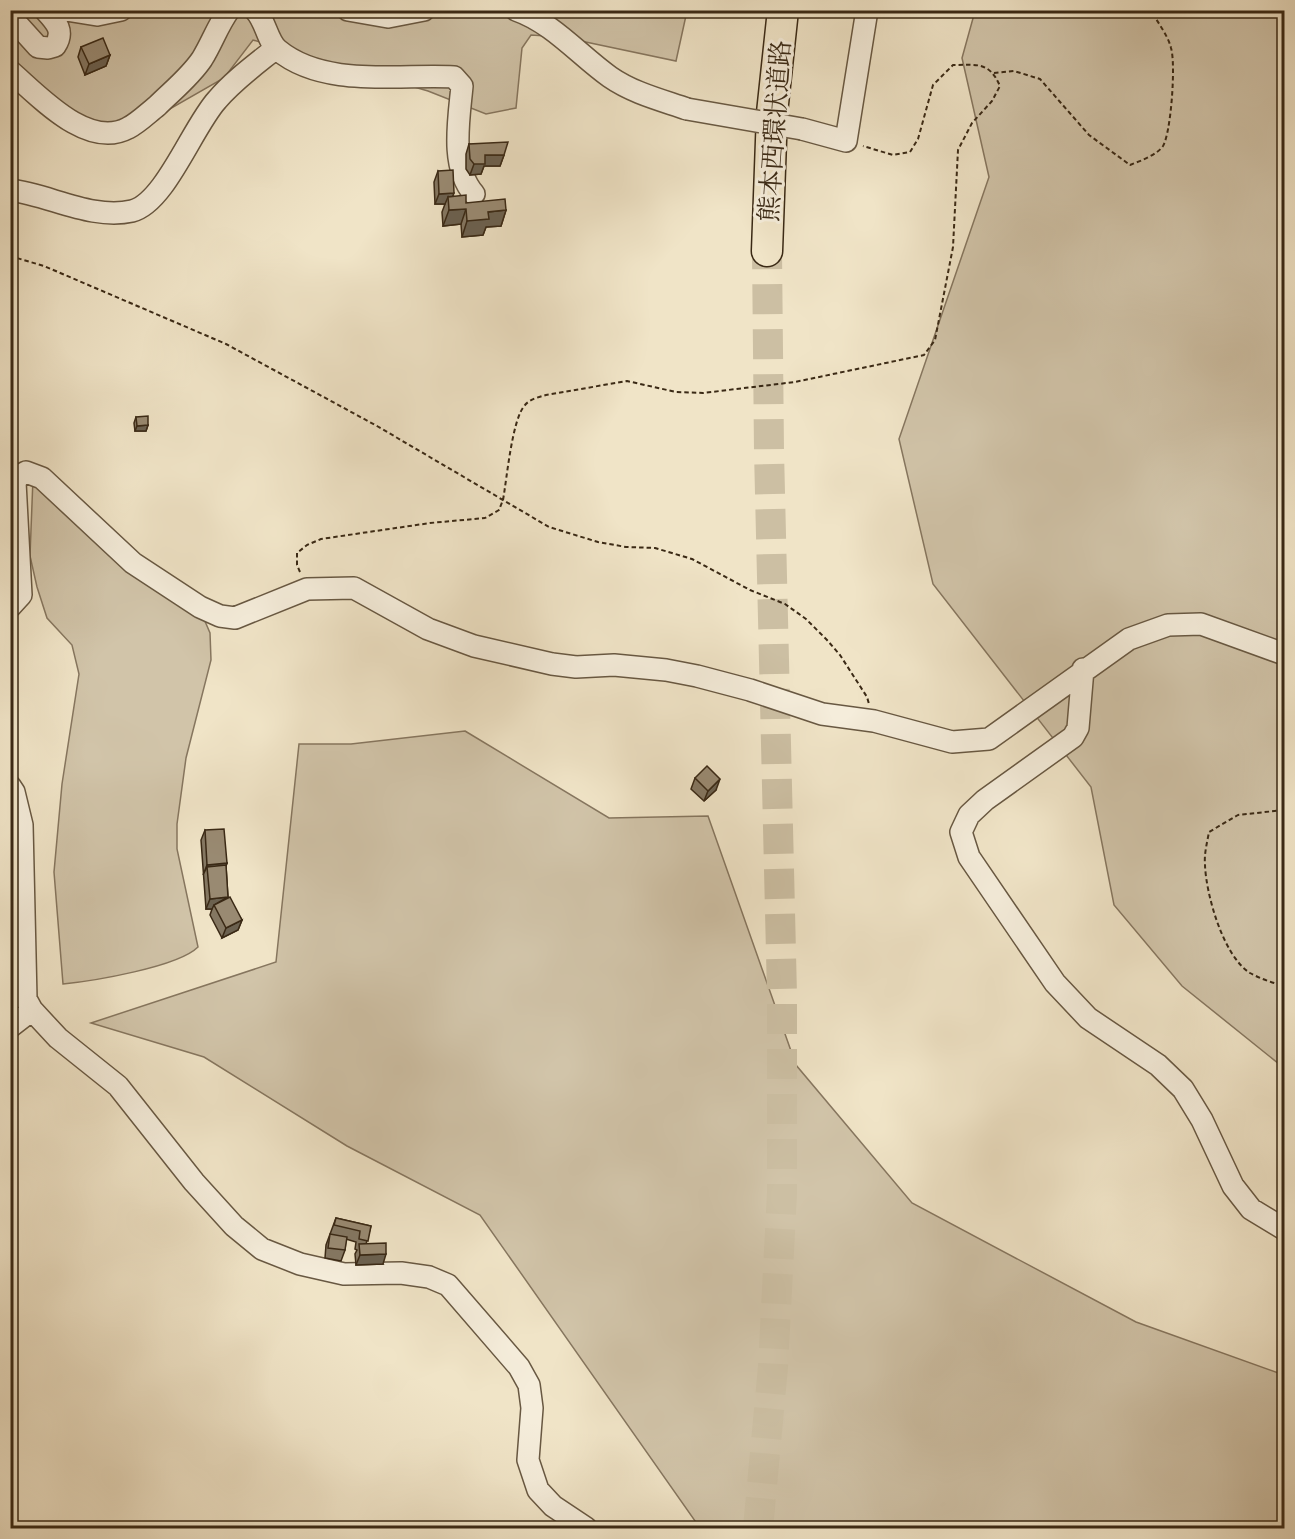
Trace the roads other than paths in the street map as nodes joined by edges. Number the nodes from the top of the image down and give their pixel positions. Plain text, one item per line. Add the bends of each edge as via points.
1 (45, 10) edge
2 (66, 10) edge
3 (121, 10) edge
4 (229, 10) edge
5 (255, 10) edge
6 (348, 10) edge
7 (424, 10) edge
8 (516, 10) edge
9 (774, 10) edge
10 (783, 10) edge
11 (788, 10) edge
12 (867, 10) edge
13 (10, 16) edge
14 (276, 48) junction
15 (10, 71) edge
16 (772, 112) junction
17 (10, 190) edge
18 (474, 194) dead end
19 (767, 251) tunnel mouth
20 (10, 607) edge
21 (1284, 654) edge
22 (1083, 669) junction
23 (10, 786) edge
24 (32, 1010) junction
25 (10, 1026) edge
26 (1284, 1229) edge
27 (586, 1528) edge

1 - 13 street via 59,27 60,38 48,48 38,47
2 - 3 street via 97,15
4 - 15 street via 201,61 180,85 135,123 118,132 89,130 63,117
5 - 14 street
6 - 7 street via 388,17
8 - 12 street, bridge via 562,37 612,78 643,95 687,109 802,129 846,141
9 - 16 highway
10 - 16 highway, 熊本西環状道路
11 - 16 highway
14 - 17 street via 216,101 169,177 148,203 132,211 100,212
14 - 18 street via 294,61 318,70 363,77 454,77 462,86 458,141 462,169
16 - 19 highway, 熊本西環状道路
20 - 22 street via 21,596 15,482 26,472 42,478 133,563 219,616 235,618 307,589 354,588 428,629 474,646 552,664 614,665 697,676 822,714 874,721 952,742 988,739
21 - 22 street via 1202,624 1168,625 1129,639
22 - 26 street via 1078,728 1073,737 969,815 961,832 969,857 1055,983 1088,1018 1158,1065 1183,1089 1233,1186 1251,1209
23 - 24 street via 22,825 26,999
24 - 25 street
24 - 27 street via 58,1038 118,1086 194,1182 234,1226 262,1249 300,1264 344,1274 401,1273 429,1277 448,1285 519,1367 529,1384 532,1408 528,1460 538,1490 553,1506

